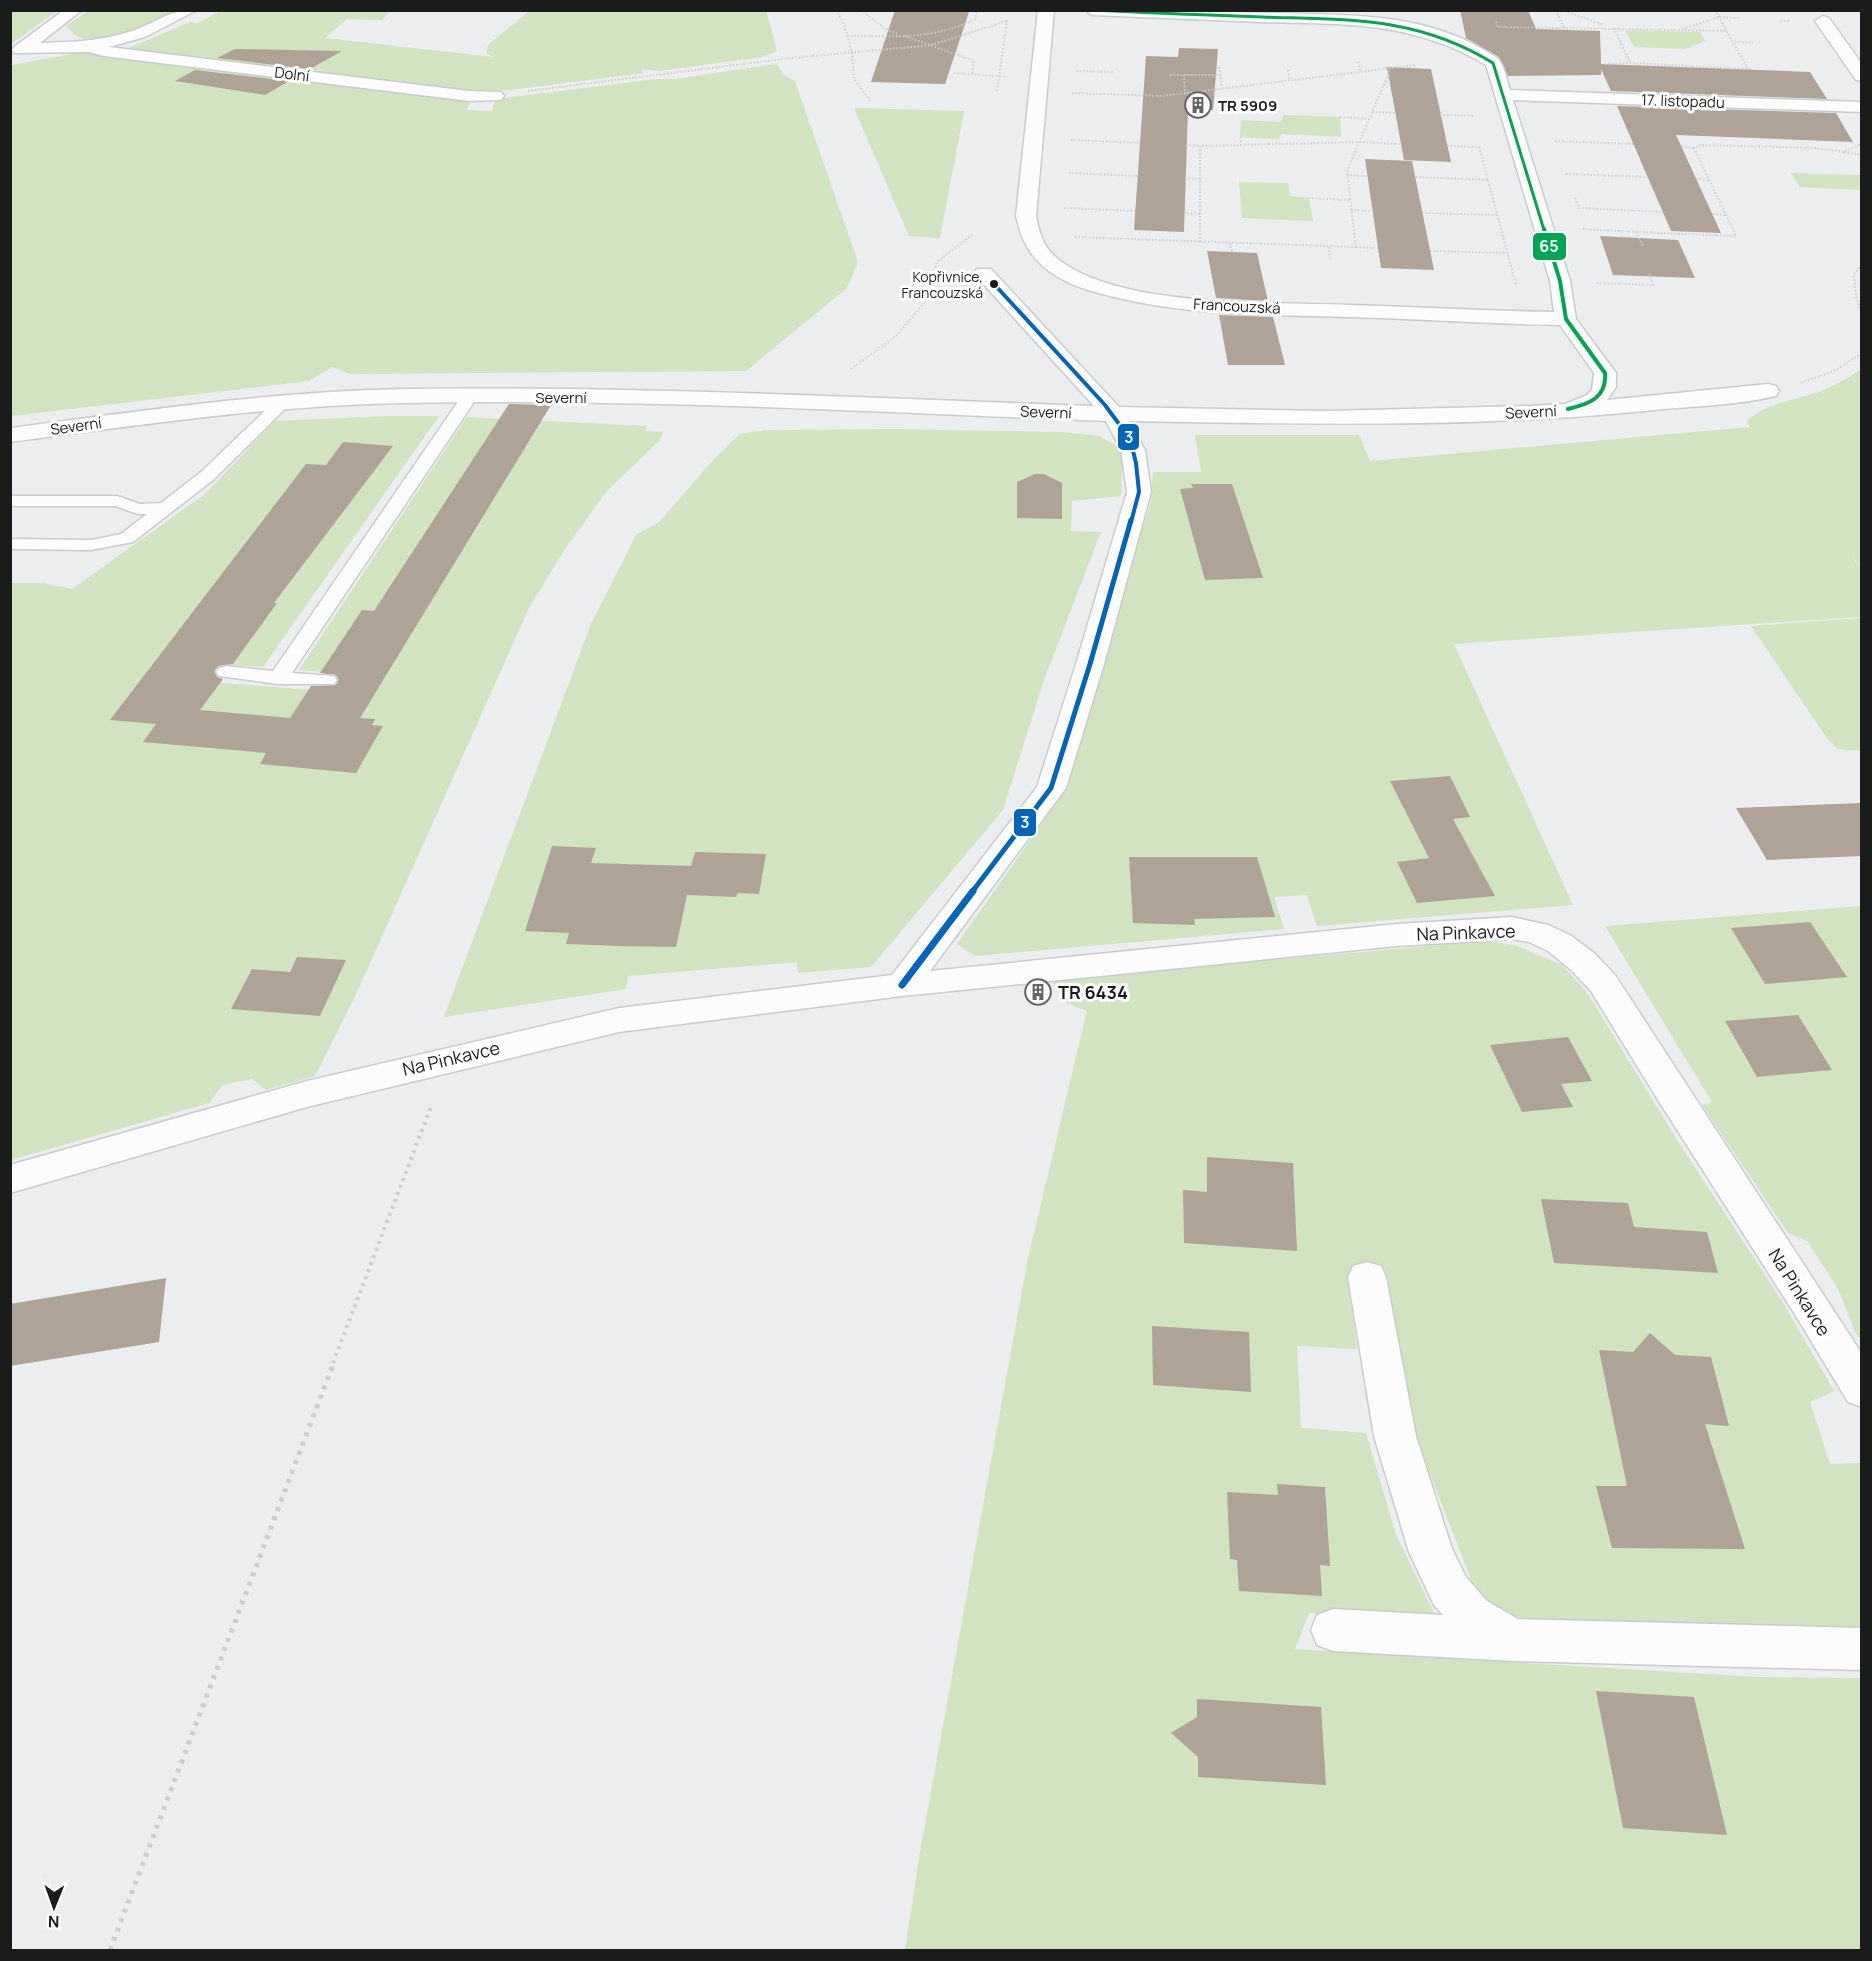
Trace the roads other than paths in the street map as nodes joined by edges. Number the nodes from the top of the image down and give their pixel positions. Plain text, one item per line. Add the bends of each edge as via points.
1 (75, 10) edge
2 (190, 10) edge
3 (1046, 10) edge
4 (1092, 10) edge
5 (1823, 21) dead end
6 (90, 47) junction
7 (17, 52) edge
8 (1862, 76) edge
9 (1504, 95) junction
10 (495, 96) road end
11 (1862, 107) edge
12 (984, 273) dead end
13 (1566, 320) junction
14 (1768, 391) road end
15 (470, 396) junction
16 (281, 404) junction
17 (1568, 410) junction
18 (1113, 414) junction
19 (10, 435) edge
20 (10, 501) edge
21 (165, 508) junction
22 (10, 544) edge
23 (226, 672) dead end
24 (278, 678) junction
25 (327, 680) dead end
26 (902, 985) junction
27 (10, 1179) edge
28 (1367, 1277) dead end
29 (1862, 1390) edge
30 (1333, 1630) dead end
31 (1513, 1640) junction
32 (1862, 1649) edge

1 - 7 street
2 - 6 street, Dolní via 139,34
3 - 13 street, Francouzská via 1026,216 1031,240 1040,254 1071,275 1114,291 1167,302
4 - 9 street via 1370,22 1412,28 1459,43 1493,63
5 - 8 street
6 - 7 street, Dolní
6 - 10 street, Dolní via 469,96
9 - 11 street, 17. listopadu
9 - 13 street via 1560,281
12 - 18 street, Severní
13 - 17 street via 1601,364 1607,382 1602,395 1587,405
14 - 17 street, Severní
15 - 16 street, Severní
15 - 18 street, Severní via 812,401
15 - 24 lane
16 - 19 street, Severní
16 - 21 lane via 207,476
17 - 18 street, Severní via 1328,418
18 - 26 street via 1130,439 1138,492 1051,788
20 - 21 lane via 117,501 138,508
21 - 22 lane via 127,538 92,545
23 - 24 lane
24 - 25 lane
26 - 27 street, Na Pinkavce via 620,1020 307,1094
26 - 29 street, Na Pinkavce via 1397,935 1512,928 1537,933 1559,943 1603,983
28 - 31 street via 1395,1436 1431,1552 1450,1591 1471,1615
30 - 31 street
31 - 32 street

